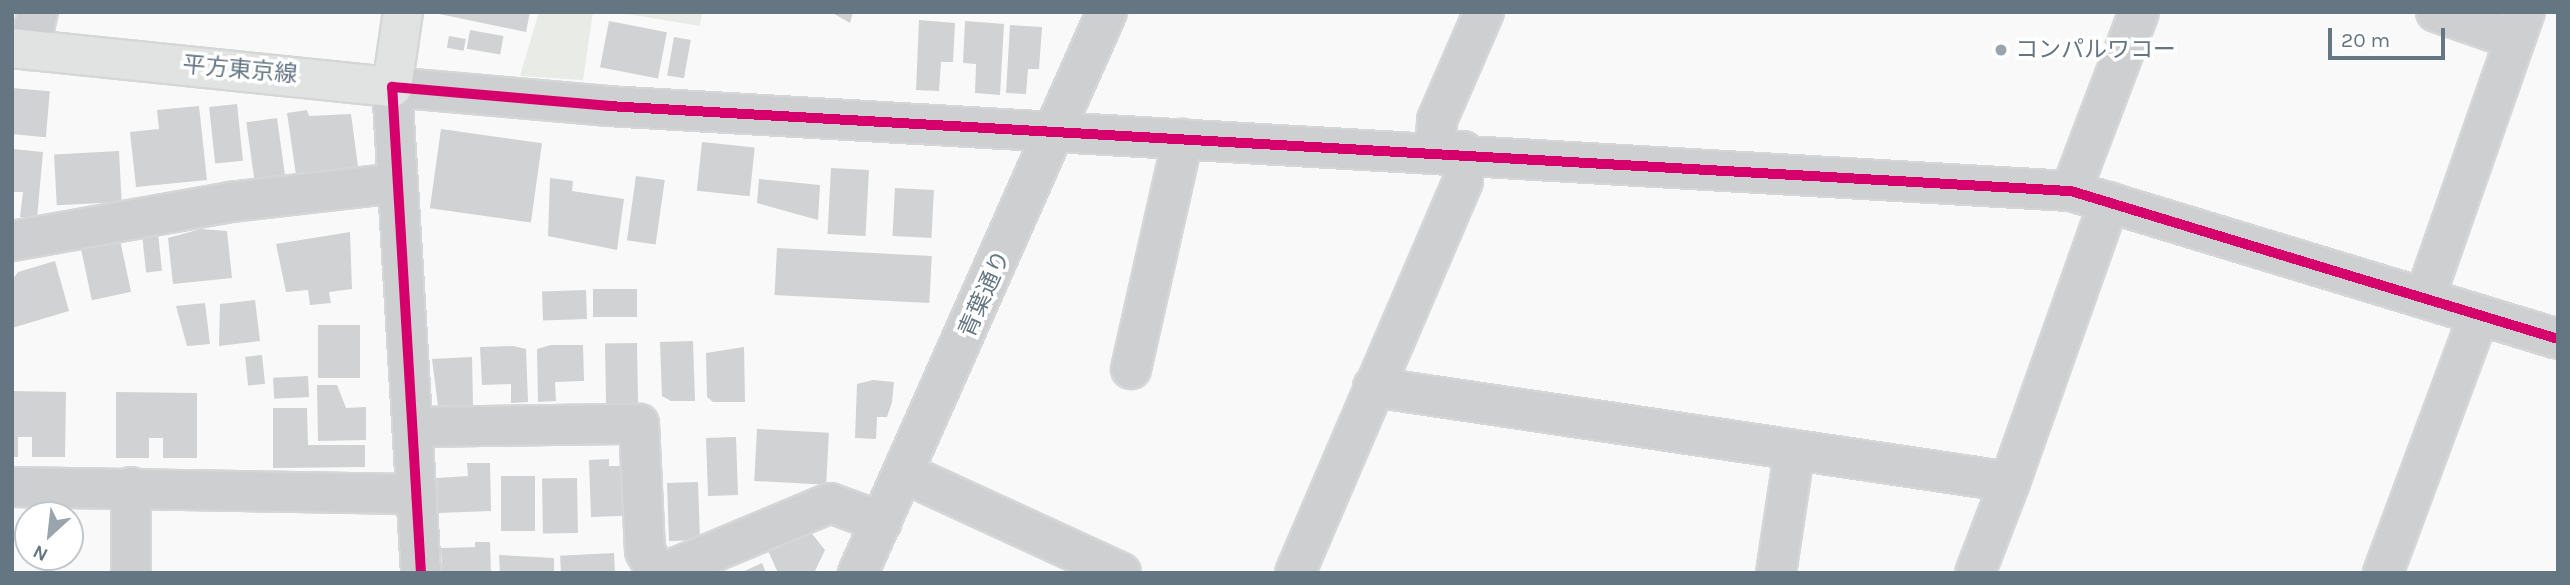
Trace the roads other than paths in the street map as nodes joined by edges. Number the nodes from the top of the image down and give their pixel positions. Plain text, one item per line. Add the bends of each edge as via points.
1 (38, 12) edge
2 (403, 12) edge
3 (1107, 12) edge
4 (1484, 12) edge
5 (2140, 12) edge
6 (2436, 12) edge
7 (2519, 26) edge
8 (21, 49) edge
9 (392, 87) junction
10 (1057, 132) junction
11 (1183, 139) junction
12 (1449, 151) junction
13 (397, 183) junction
14 (2071, 191) junction
15 (2109, 202) junction
16 (12, 241) edge
17 (2425, 297) junction
18 (2479, 315) junction
19 (2558, 339) edge
20 (1130, 369) dead end
21 (1373, 387) junction
22 (414, 427) junction
23 (1794, 454) junction
24 (904, 473) junction
25 (2010, 482) junction
26 (12, 487) edge
27 (131, 487) junction
28 (417, 494) junction
29 (882, 522) junction
30 (131, 573) edge
31 (421, 573) edge
32 (657, 573) edge
33 (663, 573) edge
34 (858, 573) edge
35 (1121, 573) edge
36 (1296, 573) edge
37 (1776, 573) edge
38 (1975, 573) edge
39 (2383, 573) edge

1 - 8 street
2 - 9 main road
3 - 10 street, 青葉通り
4 - 12 street via 1437,120
5 - 14 street
6 - 7 street
7 - 17 street
8 - 9 main road, 平方東京線
9 - 10 street
9 - 13 street
10 - 11 street
10 - 24 street, 青葉通り
11 - 12 street
11 - 20 street
12 - 14 street
12 - 21 street via 1463,181
13 - 16 street via 230,202
13 - 22 street
14 - 15 street
15 - 17 street
15 - 25 street
17 - 18 street
18 - 19 street
18 - 39 street
21 - 23 street
21 - 36 street
22 - 28 street
22 - 32 street via 639,424 645,551
23 - 25 street
23 - 37 street
24 - 29 street, 青葉通り
24 - 35 street
25 - 38 street
26 - 27 street
27 - 28 street
27 - 30 street
28 - 31 street
29 - 33 street via 830,503
29 - 34 street, 青葉通り

